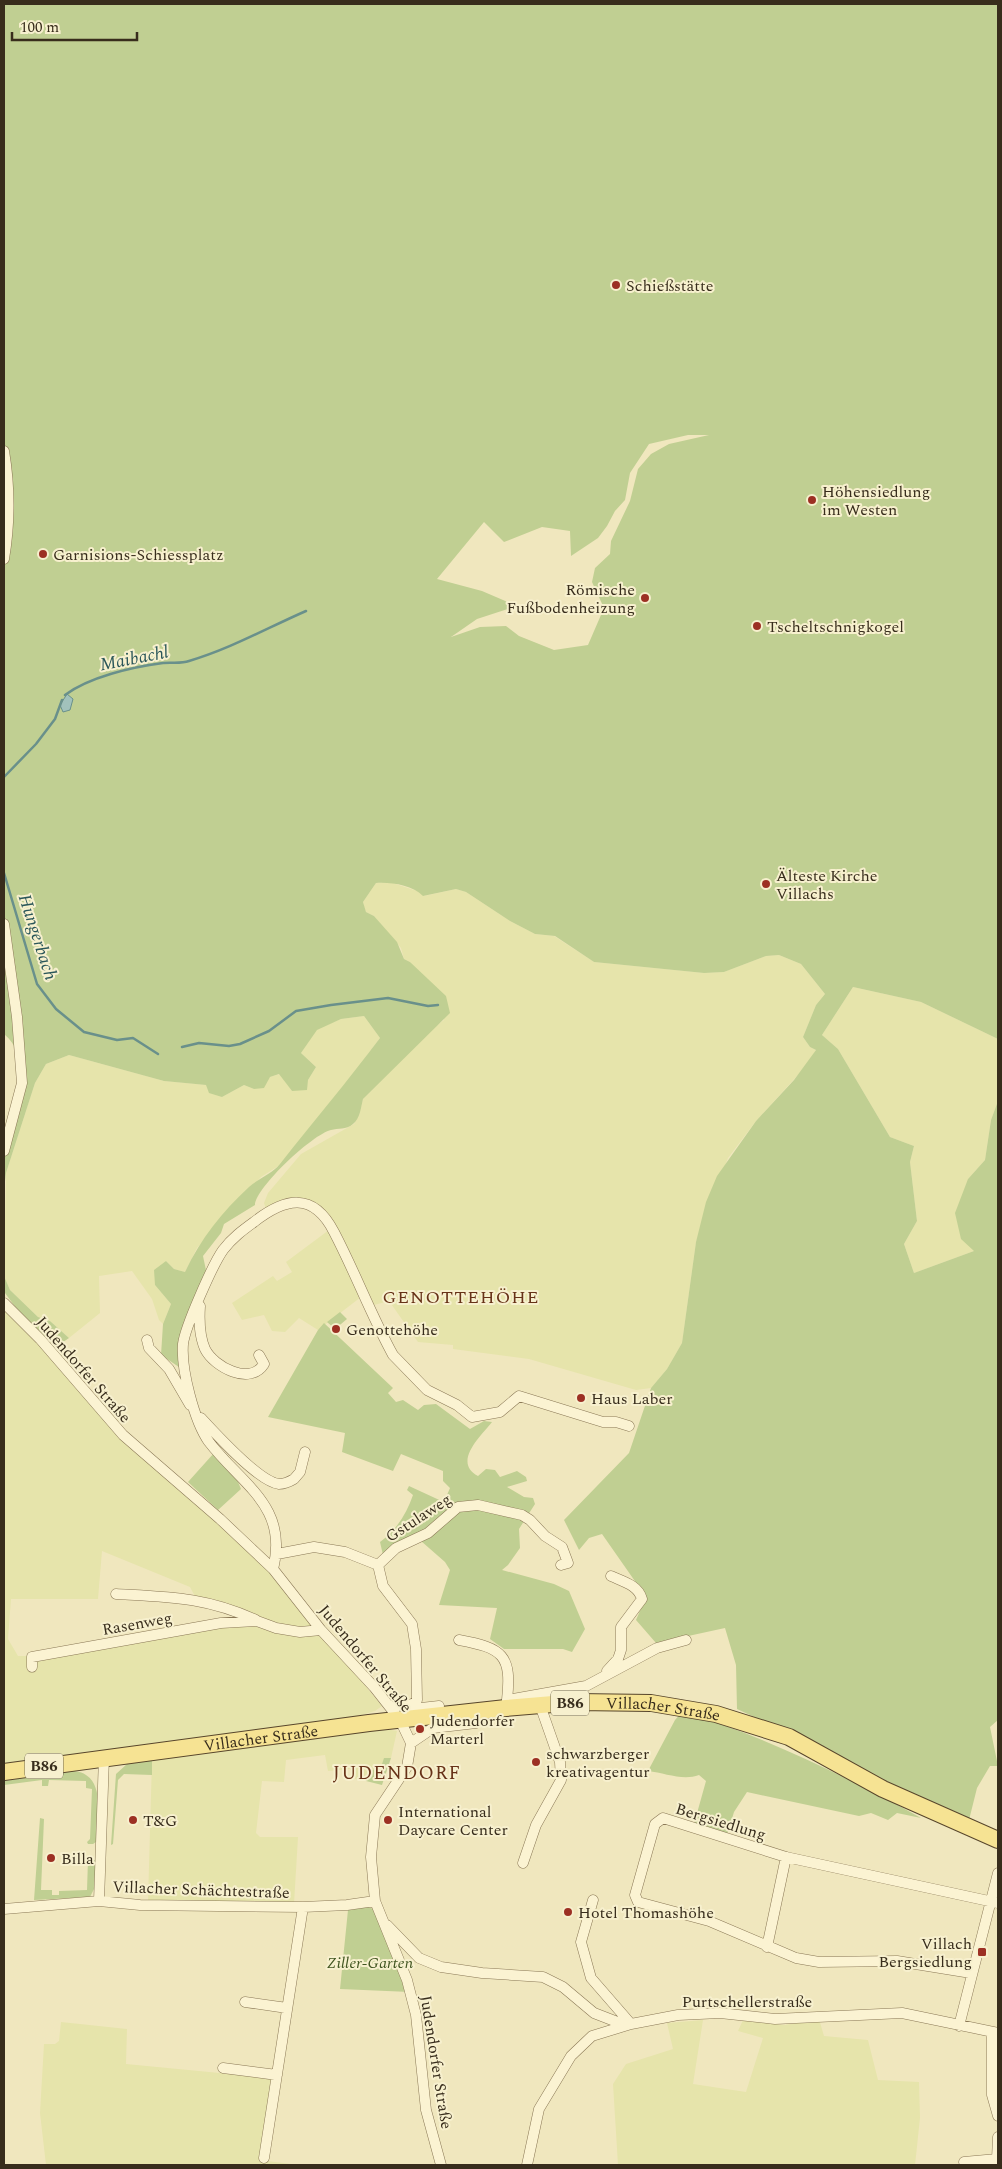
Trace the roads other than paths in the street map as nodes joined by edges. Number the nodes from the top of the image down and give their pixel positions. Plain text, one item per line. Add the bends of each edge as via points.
1 (4, 451) edge
2 (4, 559) edge
3 (4, 924) edge
4 (4, 1151) edge
5 (201, 1296) junction
6 (4, 1303) edge
7 (147, 1340) dead end
8 (260, 1355) dead end
9 (196, 1414) junction
10 (630, 1426) dead end
11 (305, 1452) dead end
12 (277, 1554) junction
13 (378, 1565) junction
14 (561, 1565) dead end
15 (273, 1569) junction
16 (611, 1576) dead end
17 (116, 1594) dead end
18 (257, 1621) junction
19 (321, 1630) junction
20 (460, 1640) dead end
21 (686, 1640) dead end
22 (32, 1667) dead end
23 (603, 1676) junction
24 (506, 1704) junction
25 (408, 1705) junction
26 (540, 1705) junction
27 (439, 1706) dead end
28 (478, 1711) junction
29 (395, 1714) junction
30 (411, 1743) junction
31 (104, 1757) junction
32 (4, 1772) edge
33 (998, 1840) edge
34 (786, 1857) junction
35 (523, 1863) dead end
36 (998, 1873) edge
37 (593, 1900) dead end
38 (99, 1901) junction
39 (375, 1901) junction
40 (994, 1902) edge
41 (303, 1907) junction
42 (4, 1909) edge
43 (385, 1922) junction
44 (767, 1947) junction
45 (971, 1973) junction
46 (245, 2002) dead end
47 (287, 2008) junction
48 (628, 2024) junction
49 (959, 2026) junction
50 (995, 2033) edge
51 (223, 2068) dead end
52 (277, 2075) junction
53 (998, 2116) edge
54 (998, 2138) edge
55 (264, 2158) dead end
56 (964, 2162) dead end
57 (440, 2165) edge
58 (527, 2165) edge

1 - 2 street via 9,510
3 - 4 street via 22,1083
5 - 8 street via 200,1335 213,1360 229,1370 250,1373 264,1364
5 - 9 street via 183,1343 184,1366
5 - 10 street via 218,1257 236,1235 282,1204 305,1203 316,1208 333,1229 393,1355 427,1390 472,1417 500,1412 518,1396 603,1422
6 - 15 street, Judendorfer Straße via 40,1339 123,1436
7 - 9 street via 149,1348 169,1369
9 - 11 street via 237,1455 278,1484 294,1480 300,1472
9 - 12 street via 208,1440 245,1481 272,1519
12 - 13 street, Gstulaweg via 308,1546 331,1548
12 - 15 street
13 - 14 street, Gstulaweg via 396,1548 428,1532 458,1507 469,1504 522,1515 530,1520 545,1536 562,1547 568,1563
13 - 25 street, Gstulaweg via 383,1586 412,1624 417,1700
15 - 19 street, Judendorfer Straße
16 - 23 street via 634,1586 642,1599 621,1627 618,1659
17 - 18 street, Rasenweg via 196,1599 235,1610
18 - 19 street, Rasenweg via 300,1632
18 - 22 street, Rasenweg via 221,1623 32,1657
19 - 29 street, Judendorfer Straße via 366,1677
20 - 24 street via 487,1645 505,1660 510,1675
21 - 23 street via 657,1648
23 - 24 street via 586,1686
24 - 26 main road, Villacher Straße / B86
24 - 28 main road, Villacher Straße / B86
25 - 27 street via 412,1709
25 - 29 street
26 - 33 main road, Villacher Straße / B86 via 612,1701 651,1703 686,1707 740,1720 789,1737 883,1789
26 - 35 street via 560,1762 561,1780 536,1825
28 - 29 main road, Villacher Straße / B86
28 - 30 street via 476,1723 433,1728
29 - 30 street, Judendorfer Straße
29 - 31 main road, Villacher Straße / B86
30 - 39 street, Judendorfer Straße via 406,1767 375,1815 372,1856
31 - 32 main road, Villacher Straße / B86
31 - 38 street, Villacher Schächtestraße
34 - 40 street, Bergsiedlung
34 - 44 street
34 - 44 street, Bergsiedlung via 663,1818 655,1824 635,1896 638,1902 709,1921
36 - 40 street
37 - 48 street via 581,1942 591,1978
38 - 41 street, Villacher Schächtestraße via 140,1905
38 - 42 street, Villacher Schächtestraße
39 - 41 street, Villacher Schächtestraße
39 - 43 street, Judendorfer Straße
40 - 45 street
41 - 47 street, Villacher Schächtestraße
43 - 48 street via 419,1958 441,1967 482,1973 543,1976 563,1987 594,2013
43 - 57 street, Judendorfer Straße via 414,2007 426,2110
44 - 45 street, Bergsiedlung via 796,1958 819,1962 897,1961
45 - 49 street
46 - 47 street
47 - 52 street, Villacher Schächtestraße
48 - 49 street, Purtschellerstraße via 678,2015 720,2013 775,2019 902,2013
48 - 58 street, Purtschellerstraße via 592,2036 570,2056 538,2108
49 - 50 street, Purtschellerstraße
50 - 53 street, Purtschellerstraße via 992,2095
51 - 52 street
52 - 55 street, Villacher Schächtestraße
54 - 56 street via 997,2158

